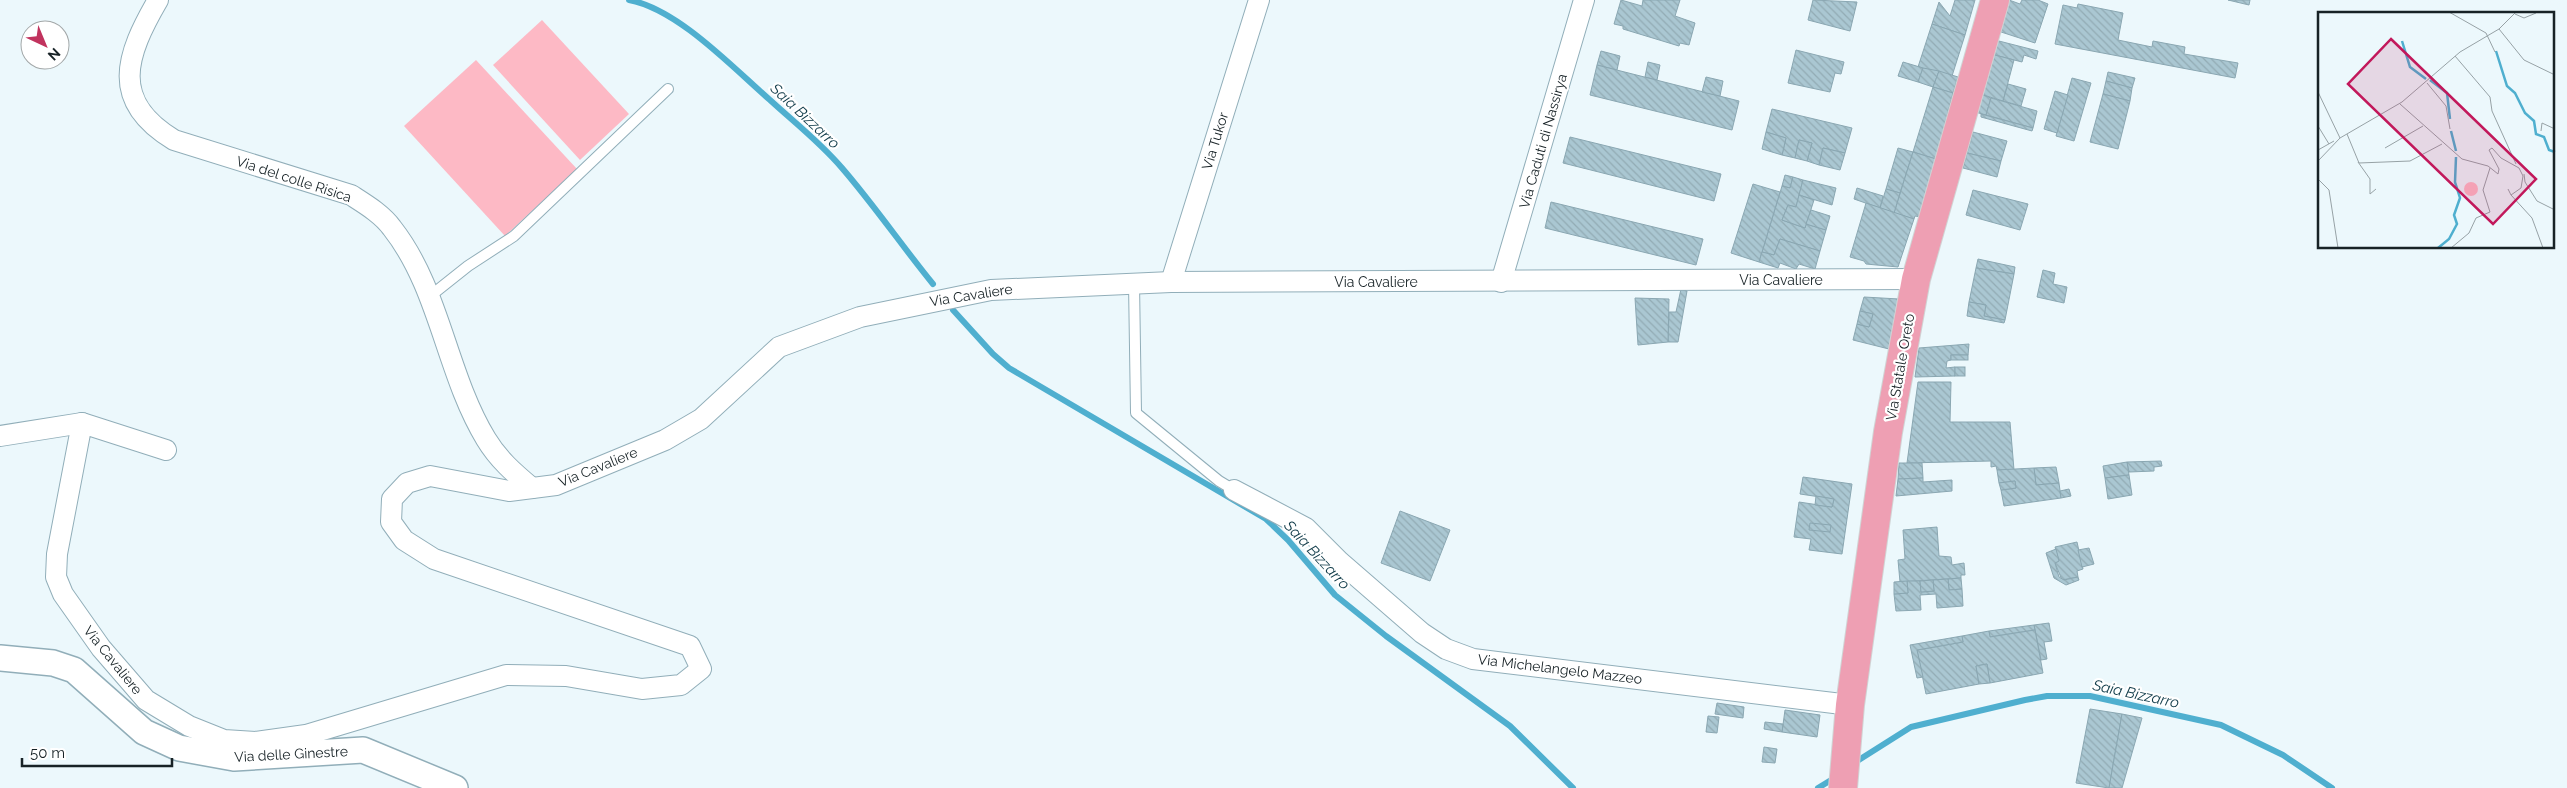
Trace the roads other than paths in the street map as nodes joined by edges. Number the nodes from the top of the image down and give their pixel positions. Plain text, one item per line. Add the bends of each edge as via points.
1 (158, 0) edge
2 (1258, 0) edge
3 (1584, 0) edge
4 (1995, 0) edge
5 (668, 88) dead end
6 (1916, 279) junction
7 (1170, 282) junction
8 (1501, 282) junction
9 (1134, 283) junction
10 (428, 297) junction
11 (82, 423) junction
12 (0, 436) edge
13 (166, 450) dead end
14 (532, 488) junction
15 (1234, 490) joint
16 (0, 658) edge
17 (1850, 705) junction
18 (455, 788) edge
19 (1843, 788) edge

1 - 10 street, Via del colle Risica via 133,48 128,72 132,91 143,114 158,130 174,140 351,195 392,227 417,266
2 - 7 street, Via Tukor
3 - 8 street, Via Caduti di Nassirya
4 - 6 main road, Via Statale Oreto
5 - 10 lane via 514,236
6 - 8 street, Via Cavaliere
6 - 17 main road, Via Statale Oreto via 1888,432
7 - 8 street, Via Cavaliere
7 - 9 street, Via Cavaliere
9 - 14 street, Via Cavaliere via 991,290 860,317 779,348 701,419 665,440 556,485
9 - 15 lane via 1136,413
10 - 14 street, Via del colle Risica via 470,410 486,440 504,465
11 - 12 street
11 - 13 street
11 - 14 street, Via Cavaliere via 57,554 56,577 63,594 101,648 146,700 189,726 224,740 256,742 306,735 506,675 566,676 642,690 681,685 701,669 690,646 434,560 404,540 390,522 392,499 407,483 430,476 509,491
15 - 17 street, Via Michelangelo Mazzeo via 1306,528 1422,633 1446,649 1473,659
16 - 18 street, Via delle Ginestre via 53,663 74,670 144,732 179,748 234,758 363,750
17 - 19 main road, Via Statale Oreto

